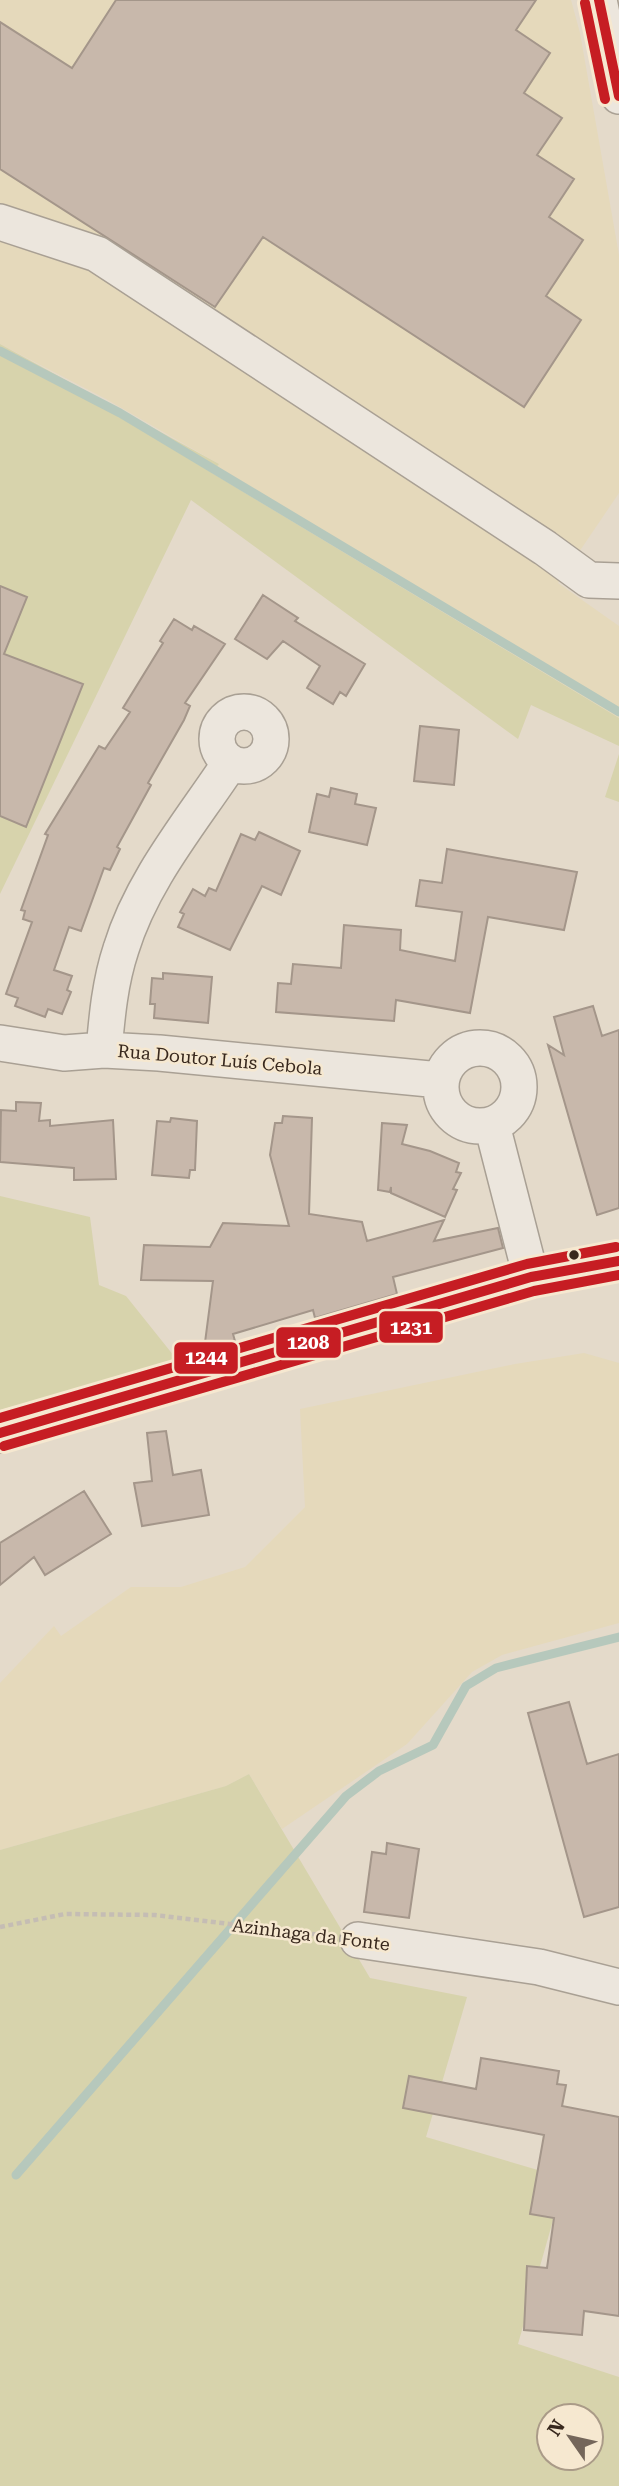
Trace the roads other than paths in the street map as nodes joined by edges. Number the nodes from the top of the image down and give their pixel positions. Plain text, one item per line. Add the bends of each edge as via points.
1 (604, 10) edge
2 (619, 96) edge
3 (0, 222) edge
4 (604, 580) edge
5 (619, 599) edge
6 (230, 763) dead end
7 (0, 1043) edge
8 (104, 1051) junction
9 (440, 1080) junction
10 (492, 1125) junction
11 (619, 1261) edge
12 (531, 1277) junction
13 (0, 1433) edge
14 (358, 1940) road end
15 (619, 1987) edge

1 - 2 street
3 - 4 street via 97,254 545,548
4 - 5 street
6 - 8 street via 138,904 109,996
7 - 8 street, Rua Doutor Luís Cebola via 64,1053
8 - 9 street, Rua Doutor Luís Cebola
9 - 10 street via 440,1094 454,1117 478,1127
9 - 10 street via 453,1058 475,1048 489,1048 510,1062 517,1073 518,1098 512,1110
10 - 12 street
11 - 12 main road
12 - 13 main road
14 - 15 street, Azinhaga da Fonte via 539,1967

